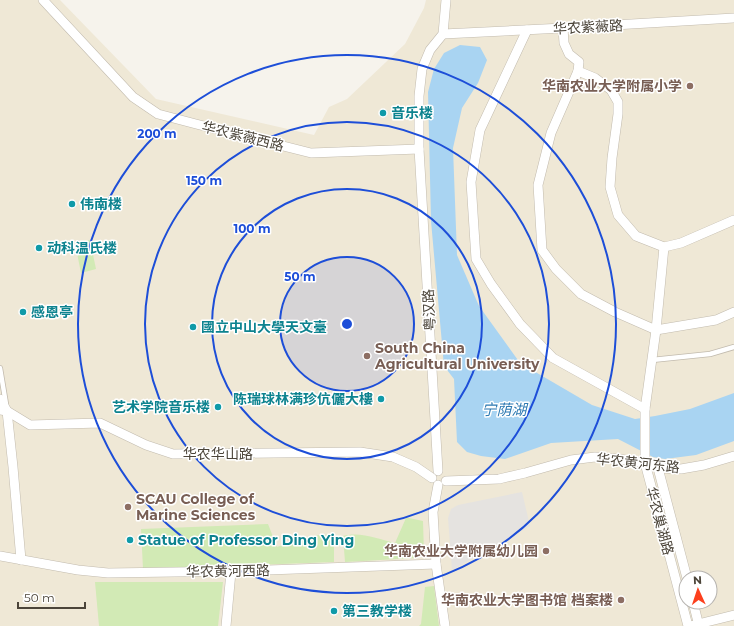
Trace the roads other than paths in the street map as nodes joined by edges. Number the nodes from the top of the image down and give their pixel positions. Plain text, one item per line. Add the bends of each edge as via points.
1 (42, 0) edge
2 (446, 0) edge
3 (734, 18) edge
4 (563, 28) junction
5 (527, 30) junction
6 (443, 34) junction
7 (578, 71) junction
8 (419, 149) junction
9 (734, 220) edge
10 (664, 247) junction
11 (734, 312) edge
12 (656, 330) junction
13 (734, 347) edge
14 (652, 360) junction
15 (0, 368) edge
16 (0, 399) edge
17 (645, 409) junction
18 (4, 411) edge
19 (734, 456) edge
20 (645, 463) junction
21 (658, 468) junction
22 (439, 479) junction
23 (0, 556) edge
24 (21, 560) junction
25 (436, 564) junction
26 (684, 570) edge
27 (230, 572) junction
28 (693, 610) edge
29 (734, 615) edge
30 (694, 625) edge
31 (226, 626) edge
32 (445, 626) edge

1 - 8 street, 华农紫薇西路 via 132,96 158,114 311,153
2 - 6 street
3 - 4 street, 华农紫薇路
4 - 5 street, 华农紫薇路
4 - 7 street via 564,43 569,54 579,62
5 - 6 street, 华农紫薇路
5 - 17 street via 480,130 471,182 476,259 520,324 553,358
6 - 8 street, 粤汉路 via 430,50 422,69
7 - 10 street via 595,78 611,90 618,102 610,187 618,215 636,236
7 - 12 street via 551,133 538,185 542,250 556,269 581,294
8 - 22 street, 粤汉路
9 - 10 street via 681,243
10 - 12 street, 华农巢湖路
11 - 12 street via 716,320
12 - 14 street, 华农巢湖路
13 - 14 lane via 710,354
14 - 17 street, 华农巢湖路
15 - 18 lane
16 - 18 street, 华农华山路
17 - 20 street, 华农巢湖路
18 - 22 street, 华农华山路 via 30,425 100,423 146,445 173,454 360,452 393,457
18 - 24 street via 14,467
19 - 21 street, 华农黄河东路 via 681,469
20 - 21 street, 华农黄河东路
20 - 22 street, 华农黄河东路 via 595,457 571,460 500,479
20 - 30 street, 华农巢湖路
21 - 26 street, 华农巢湖路
22 - 25 street, 粤汉路 via 433,512
23 - 24 street, 华农黄河西路
24 - 27 street, 华农黄河西路 via 108,573
25 - 27 street, 华农黄河西路
25 - 32 street, 粤汉路
27 - 31 street
28 - 30 street
29 - 30 street

